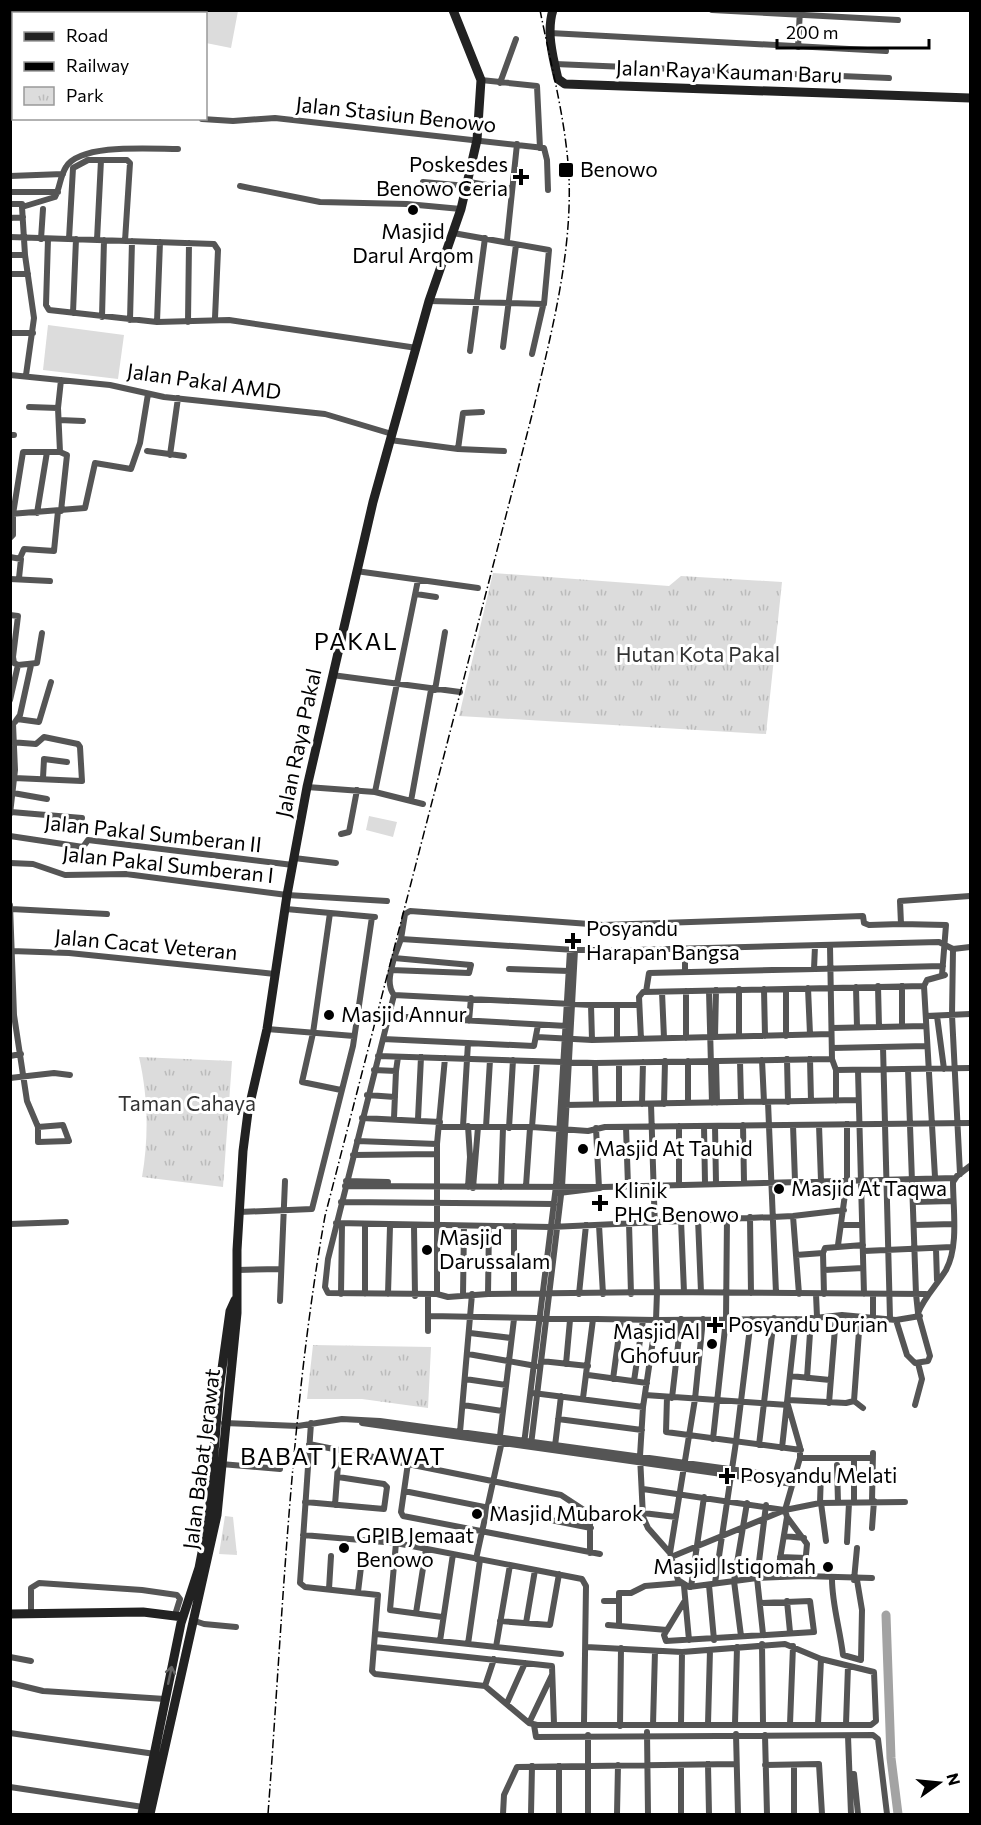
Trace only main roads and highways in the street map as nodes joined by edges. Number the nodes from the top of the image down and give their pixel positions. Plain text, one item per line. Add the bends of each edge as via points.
1 (453, 10) edge
2 (553, 10) edge
3 (970, 98) edge
4 (256, 1081) joint
5 (235, 1300) junction
6 (10, 1614) edge
7 (181, 1617) junction
8 (142, 1810) edge

1 - 4 main road, Jalan Raya Pakal via 481,80 477,140 461,209 429,301 356,571 284,894 286,909 269,973 267,1029
2 - 3 main road, Jalan Raya Kauman Baru via 550,33 558,79 572,85
4 - 5 main road, Jalan Babat Jerawat via 243,1151
5 - 7 main road, Jalan Babat Jerawat via 220,1382 209,1516 199,1568
5 - 7 main road, Jalan Babat Jerawat via 216,1520 203,1582
6 - 7 main road via 143,1612
7 - 8 main road
8 -> 7 main road

